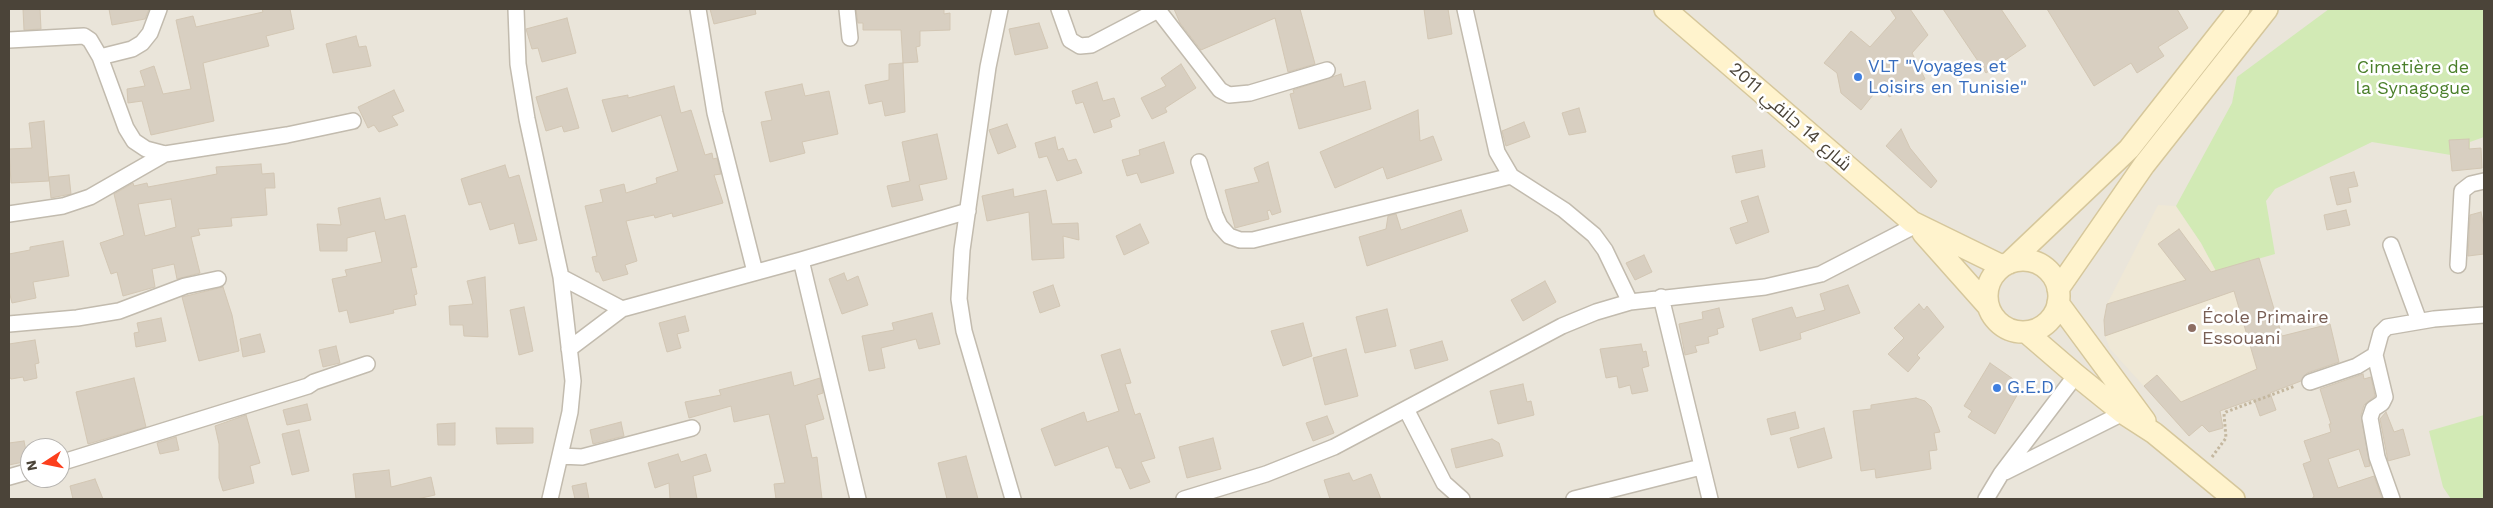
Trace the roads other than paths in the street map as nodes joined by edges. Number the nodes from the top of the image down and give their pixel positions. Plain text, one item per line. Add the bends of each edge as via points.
1 (159, 9) edge
2 (516, 9) edge
3 (698, 9) edge
4 (847, 9) edge
5 (1000, 9) edge
6 (1059, 9) edge
7 (1158, 9) edge
8 (1465, 9) edge
9 (1665, 9) edge
10 (2239, 9) edge
11 (2267, 9) edge
12 (850, 38) dead end
13 (9, 40) edge
14 (100, 57) junction
15 (1327, 70) dead end
16 (353, 121) dead end
17 (2129, 149) junction
18 (165, 154) junction
19 (1199, 162) dead end
20 (2144, 165) junction
21 (1512, 176) junction
22 (2484, 181) edge
23 (968, 211) junction
24 (9, 214) edge
25 (1916, 225) junction
26 (2391, 244) dead end
27 (801, 260) junction
28 (2006, 264) junction
29 (2458, 265) dead end
30 (755, 272) junction
31 (561, 277) junction
32 (218, 279) dead end
33 (2058, 296) junction
34 (1660, 297) junction
35 (1630, 302) junction
36 (1988, 306) junction
37 (622, 309) junction
38 (2484, 315) edge
39 (2420, 321) junction
40 (9, 324) edge
41 (2026, 332) junction
42 (569, 349) junction
43 (2376, 355) junction
44 (367, 364) dead end
45 (2076, 375) junction
46 (2310, 382) road end
47 (1406, 409) junction
48 (2124, 413) junction
49 (692, 428) dead end
50 (2154, 434) junction
51 (560, 456) junction
52 (70, 460) edge
53 (1701, 467) junction
54 (2001, 474) junction
55 (550, 499) edge
56 (858, 499) edge
57 (1013, 499) edge
58 (1184, 499) edge
59 (1462, 499) edge
60 (1574, 499) edge
61 (1710, 499) edge
62 (1986, 499) edge
63 (2234, 499) edge
64 (2392, 499) edge

1 - 14 street via 142,44
2 - 31 street via 518,64 527,119
3 - 30 street via 715,113
4 - 12 street
5 - 23 street via 988,67
6 - 7 street via 1070,40 1080,46 1091,45
7 - 15 street via 1220,90 1229,95
8 - 21 street via 1490,128 1498,152
9 - 25 main road, شارع 14 جانفي 2011
10 - 17 main road
11 - 20 main road
13 - 14 street via 84,36
14 - 18 street via 126,128 134,141 146,149
16 - 18 street via 286,136
17 - 20 main road
17 - 28 main road
18 - 24 street via 90,197 62,206
19 - 21 street via 1214,215 1229,236 1240,240 1253,240
20 - 33 main road
21 - 35 street via 1564,210 1594,235 1606,250
22 - 29 street via 2471,184 2462,191
23 - 27 street
23 - 57 street via 959,277 962,323
25 - 28 main road, شارع 14 جانفي 2011
25 - 34 street via 1821,274 1765,287
25 - 36 main road, شارع 14 جانفي 2011
26 - 39 street
27 - 30 street
27 - 56 street
28 - 33 main road via 2030,260 2040,264 2048,270
28 - 36 main road via 1994,274 1989,284
30 - 37 street
31 - 37 street
31 - 42 street
32 - 40 street via 185,286 118,311
33 - 41 main road via 2054,314 2047,323 2038,330
33 - 50 main road
34 - 35 street
34 - 53 street
35 - 47 street via 1562,326
36 - 41 main road via 2002,326
37 - 42 street
38 - 39 street
39 - 43 street via 2386,327 2381,332
41 - 45 main road
42 - 51 street via 573,381
43 - 46 street via 2357,366
43 - 64 street via 2385,397 2373,408 2370,418 2377,457
44 - 52 street via 308,386
45 - 48 main road
45 - 54 street
47 - 58 street via 1298,463
47 - 59 street via 1444,483
48 - 50 main road
48 - 54 street
49 - 51 street via 582,457
50 - 63 main road
51 - 55 street
53 - 60 street
53 - 61 street
54 - 62 street

